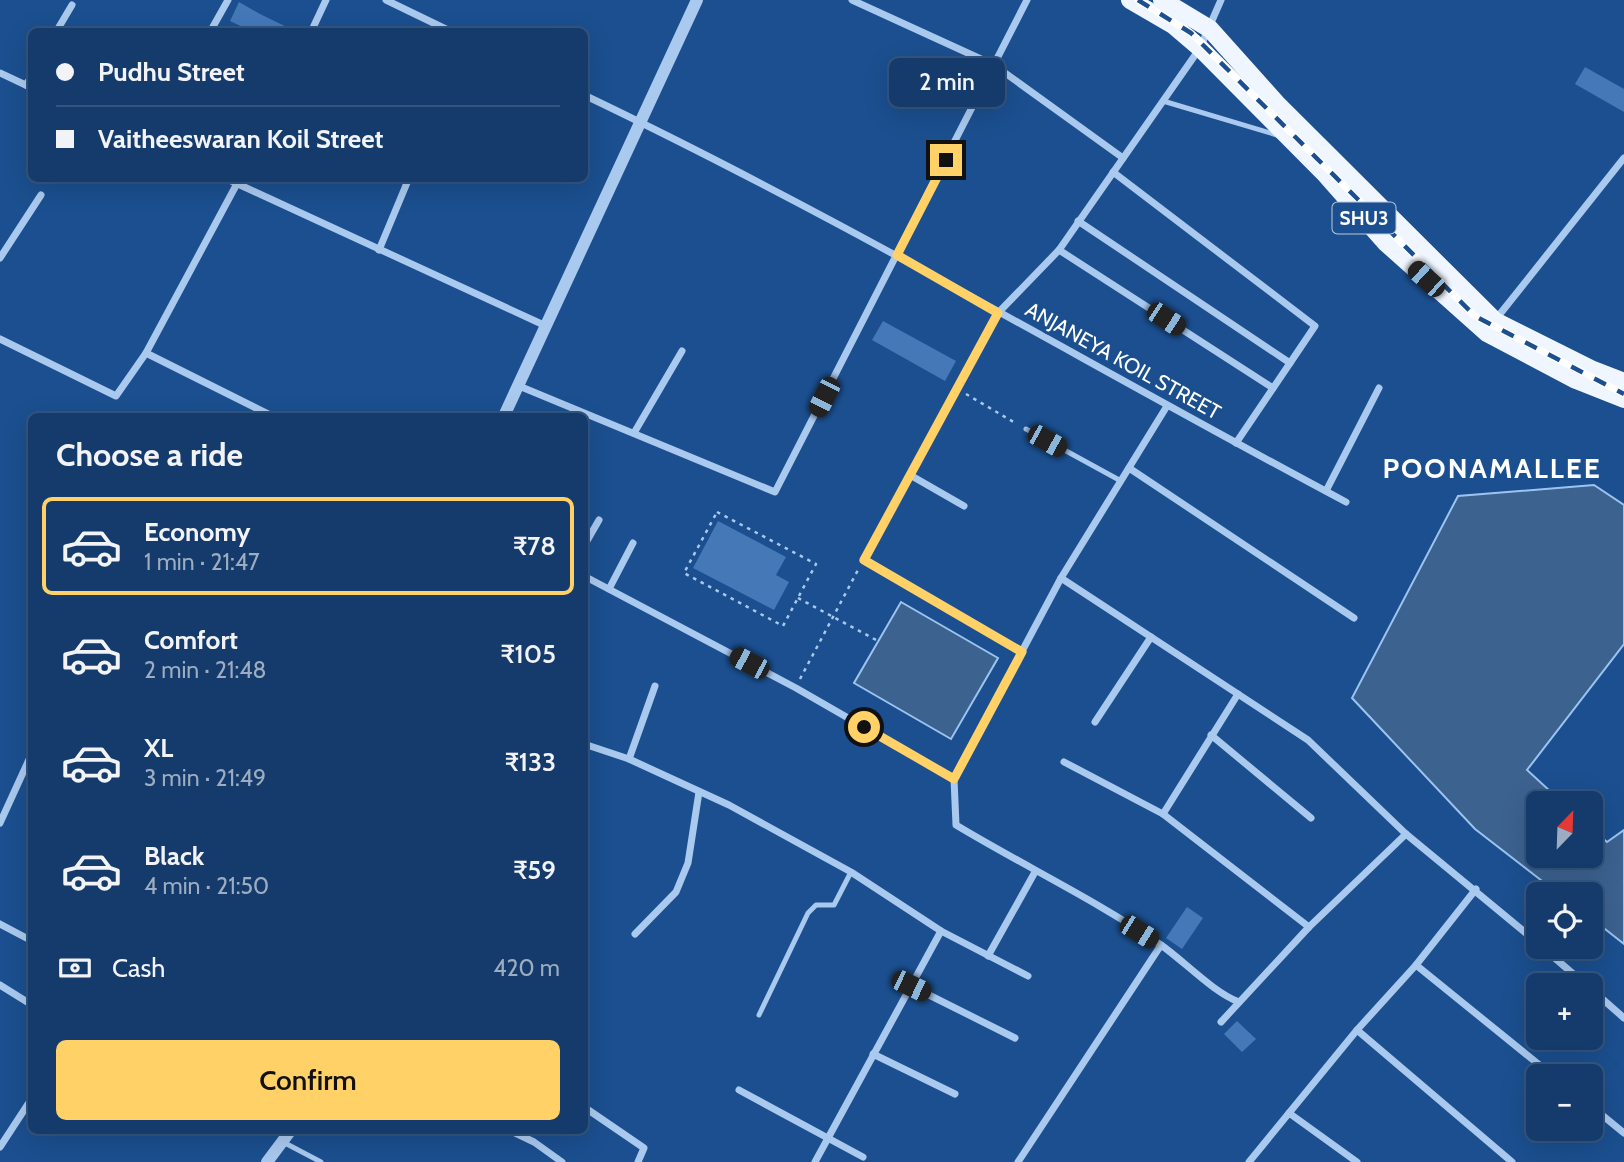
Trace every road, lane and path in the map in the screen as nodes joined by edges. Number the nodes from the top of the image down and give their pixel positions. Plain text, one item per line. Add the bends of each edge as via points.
1 (229, 0) edge
2 (326, 0) edge
3 (386, 0) edge
4 (697, 0) edge
5 (852, 0) edge
6 (1027, 0) edge
7 (1130, 0) edge
8 (1162, 0) edge
9 (1221, 0) edge
10 (72, 5) dead end
11 (58, 28) edge
12 (212, 28) edge
13 (313, 28) edge
14 (444, 28) edge
15 (1210, 29) junction
16 (1200, 48) junction
17 (994, 65) junction
18 (0, 73) edge
19 (28, 87) edge
20 (588, 97) edge
21 (1163, 101) junction
22 (640, 122) junction
23 (1287, 138) junction
24 (1123, 158) junction
25 (1624, 158) edge
26 (1113, 172) junction
27 (237, 182) edge
28 (240, 182) edge
29 (407, 182) edge
30 (41, 195) dead end
31 (1079, 221) junction
32 (379, 250) junction
33 (1059, 250) junction
34 (897, 255) junction
35 (0, 258) edge
36 (998, 313) junction
37 (546, 326) junction
38 (1491, 327) junction
39 (0, 339) edge
40 (682, 351) dead end
41 (146, 353) junction
42 (1290, 363) junction
43 (1624, 382) edge
44 (519, 386) junction
45 (957, 388) junction
46 (1273, 388) junction
47 (1379, 388) dead end
48 (1624, 399) edge
49 (1167, 406) junction
50 (266, 413) edge
51 (506, 413) edge
52 (585, 413) edge
53 (588, 414) edge
54 (1026, 429) joint
55 (634, 433) junction
56 (1236, 443) junction
57 (1129, 468) junction
58 (910, 475) junction
59 (1121, 481) junction
60 (1326, 491) junction
61 (1346, 502) dead end
62 (964, 506) dead end
63 (599, 520) dead end
64 (588, 539) edge
65 (633, 543) dead end
66 (864, 560) junction
67 (588, 578) edge
68 (1061, 578) junction
69 (609, 589) junction
70 (798, 598) junction
71 (833, 617) junction
72 (1354, 618) dead end
73 (1151, 637) junction
74 (878, 641) dead end
75 (1022, 652) junction
76 (655, 686) dead end
77 (796, 688) junction
78 (1238, 694) junction
79 (1095, 722) dead end
80 (1211, 735) junction
81 (588, 745) edge
82 (629, 759) junction
83 (28, 762) edge
84 (1064, 762) dead end
85 (954, 779) junction
86 (699, 792) junction
87 (1163, 814) junction
88 (1311, 818) dead end
89 (0, 823) edge
90 (1406, 834) junction
91 (851, 872) junction
92 (1035, 872) junction
93 (1476, 889) junction
94 (0, 924) edge
95 (1309, 927) junction
96 (942, 931) junction
97 (1526, 933) edge
98 (635, 934) dead end
99 (28, 939) edge
100 (1161, 945) junction
101 (988, 956) junction
102 (1556, 959) edge
103 (1416, 965) junction
104 (1572, 973) edge
105 (1028, 976) dead end
106 (0, 985) edge
107 (911, 986) junction
108 (1603, 1000) edge
109 (28, 1002) edge
110 (1239, 1002) junction
111 (759, 1015) dead end
112 (1624, 1018) edge
113 (1222, 1022) dead end
114 (1357, 1030) junction
115 (1014, 1038) dead end
116 (873, 1054) junction
117 (1538, 1064) edge
118 (739, 1090) dead end
119 (955, 1094) dead end
120 (28, 1104) edge
121 (588, 1110) edge
122 (1289, 1113) junction
123 (1603, 1116) edge
124 (1624, 1133) edge
125 (288, 1134) edge
126 (517, 1134) edge
127 (828, 1138) junction
128 (283, 1142) junction
129 (0, 1147) edge
130 (863, 1157) dead end
131 (267, 1162) edge
132 (321, 1162) edge
133 (562, 1162) edge
134 (638, 1162) edge
135 (815, 1162) edge
136 (1018, 1162) edge
137 (1249, 1162) edge
138 (1357, 1162) edge
139 (1512, 1162) edge

1 - 12 street
2 - 13 street
3 - 14 street
4 - 22 street
5 - 17 street
6 - 17 street
7 - 16 main road, SHU3 via 1173,25
8 - 15 main road, SHU3
9 - 15 street
10 - 11 street
15 - 16 street
15 - 38 main road, SHU3
16 - 21 street
16 - 23 main road, SHU3
17 - 24 street
17 - 34 street
18 - 19 street
20 - 22 street, ANJANEYA KOIL STREET
21 - 23 lane
21 - 24 street
22 - 34 street, ANJANEYA KOIL STREET
22 - 37 street
23 - 38 main road, SHU3 via 1386,243
24 - 26 street
25 - 38 street
26 - 31 street
26 - 42 street via 1315,326
27 - 41 street
28 - 32 street
29 - 32 street
30 - 35 street
31 - 33 street
31 - 42 street
32 - 37 street
33 - 36 street
33 - 46 street
34 - 36 street, ANJANEYA KOIL STREET
34 - 55 street via 775,492
36 - 45 street
36 - 49 street, ANJANEYA KOIL STREET
37 - 44 street
38 - 43 main road, SHU3
38 - 48 main road, SHU3 via 1576,380
39 - 41 street via 116,396
40 - 55 street
41 - 50 street
42 - 46 street
44 - 51 street
44 - 52 street
45 - 54 path
45 - 58 street
46 - 56 street
47 - 60 street
49 - 56 street, ANJANEYA KOIL STREET
49 - 57 street
53 - 55 street
54 - 59 lane
56 - 60 street, ANJANEYA KOIL STREET
57 - 59 street
57 - 72 street
58 - 62 street
58 - 66 street
59 - 68 street
60 - 61 street, ANJANEYA KOIL STREET
63 - 64 street
65 - 69 street
66 - 71 path
66 - 75 street
67 - 69 street
68 - 73 street
68 - 75 street
69 - 77 street
70 - 70 path via 783,626 684,573 717,512 816,564
70 - 71 path
71 - 74 path
71 - 77 path
73 - 78 street
73 - 79 street
75 - 85 street
76 - 82 street
77 - 85 street
78 - 80 street
78 - 90 street via 1308,740
80 - 87 street
80 - 88 street
81 - 82 street
82 - 86 street
83 - 89 street
84 - 87 street
85 - 92 street via 956,825
86 - 91 street
86 - 98 street via 688,863 676,892
87 - 95 street
90 - 93 street
90 - 95 street
91 - 96 street
91 - 111 lane via 834,905 816,905 808,913
92 - 100 street via 1076,891
92 - 101 street
93 - 97 street
93 - 103 street
94 - 99 street
95 - 110 street
96 - 101 street
96 - 107 street
100 - 110 street
100 - 136 street
101 - 105 street
102 - 104 street
103 - 114 street
103 - 117 street
106 - 109 street
107 - 115 street
107 - 116 street
108 - 112 street
110 - 113 street
114 - 122 street
114 - 139 street
116 - 119 street
116 - 127 street
118 - 127 street
120 - 129 street
121 - 134 street via 644,1148
122 - 137 street
122 - 138 street
123 - 124 street
125 - 128 street
126 - 133 street
127 - 130 street
127 - 135 street
128 - 131 street
128 - 132 lane

